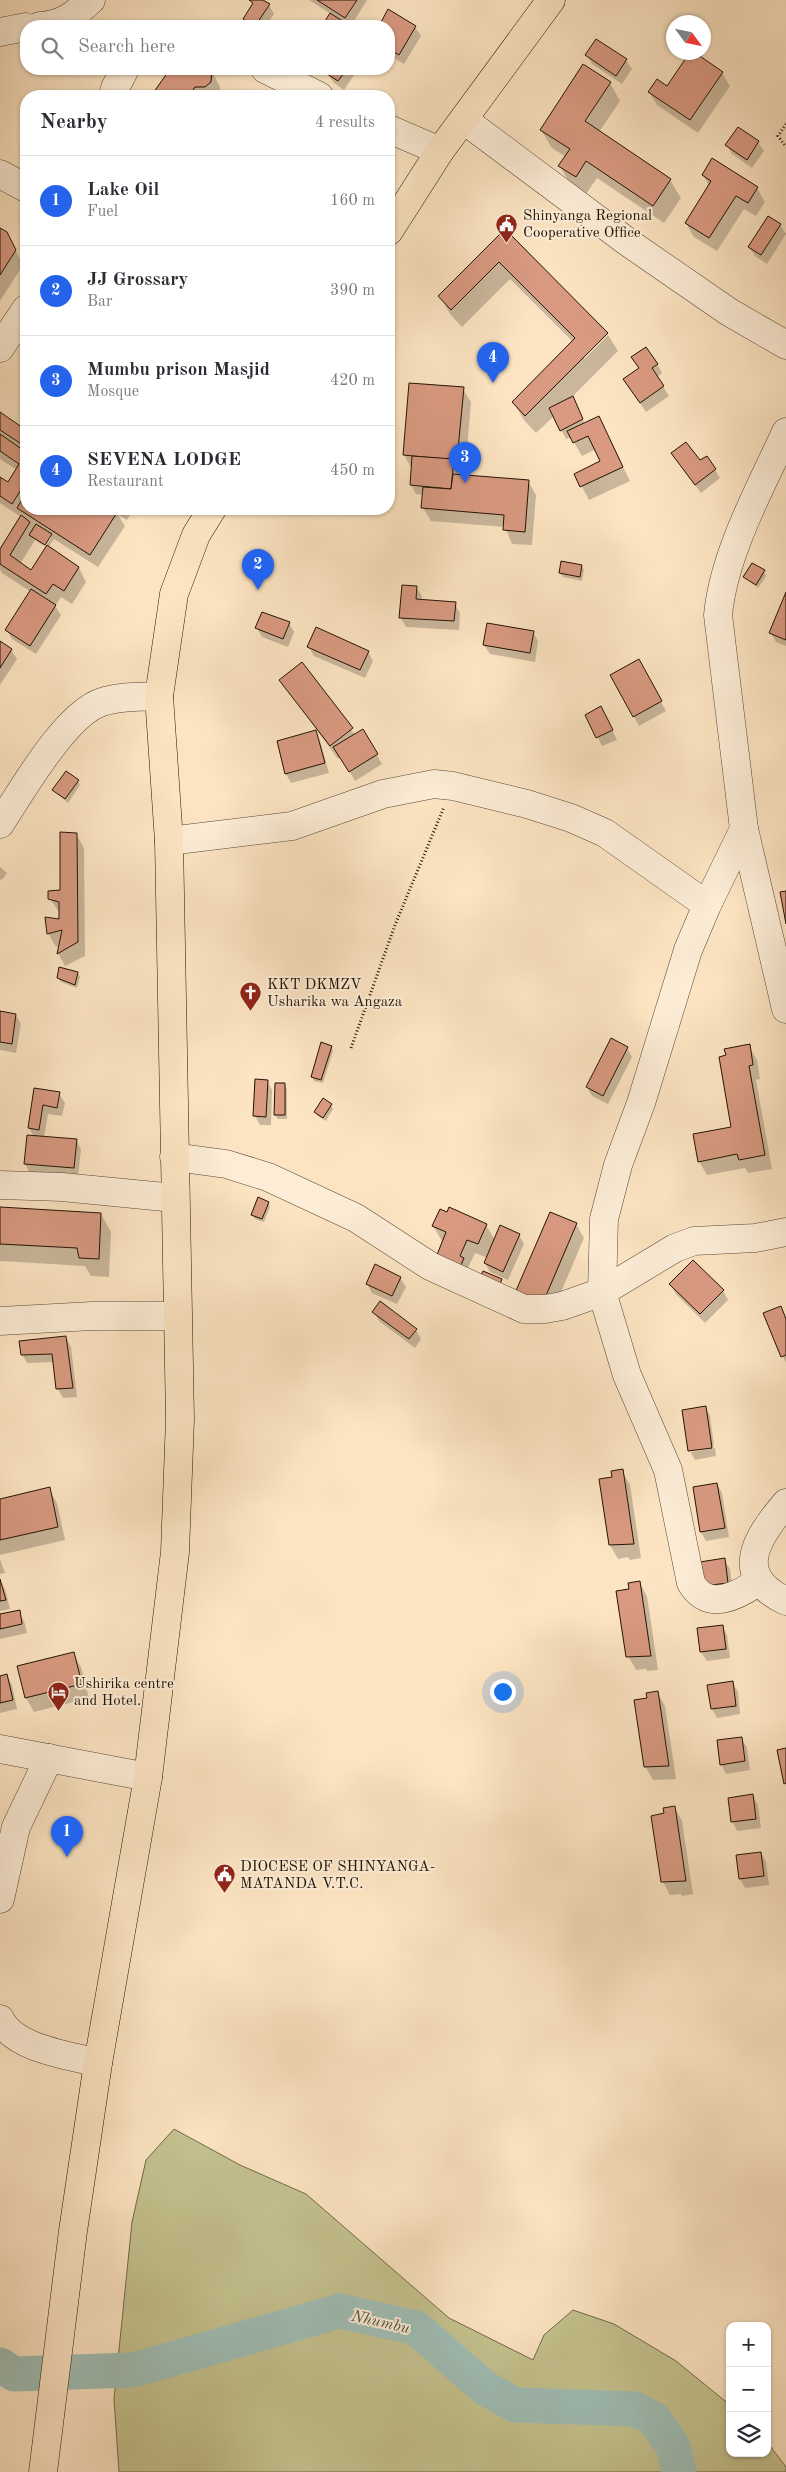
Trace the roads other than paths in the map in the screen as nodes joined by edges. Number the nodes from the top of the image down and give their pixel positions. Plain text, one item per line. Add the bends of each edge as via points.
1 (91, 0) edge
2 (551, 0) edge
3 (67, 20) edge
4 (20, 28) edge
5 (0, 32) edge
6 (122, 75) edge
7 (277, 75) edge
8 (114, 90) edge
9 (307, 90) edge
10 (464, 120) junction
11 (395, 132) edge
12 (440, 152) junction
13 (0, 174) edge
14 (20, 185) edge
15 (395, 222) edge
16 (20, 318) edge
17 (786, 345) edge
18 (0, 348) edge
19 (786, 432) edge
20 (208, 515) edge
21 (159, 696) junction
22 (0, 824) edge
23 (744, 828) junction
24 (169, 841) junction
25 (706, 905) junction
26 (786, 1009) edge
27 (174, 1157) junction
28 (0, 1185) edge
29 (174, 1198) junction
30 (786, 1232) edge
31 (602, 1292) junction
32 (176, 1316) junction
33 (0, 1321) edge
34 (786, 1503) edge
35 (760, 1581) junction
36 (786, 1601) edge
37 (0, 1748) edge
38 (49, 1758) junction
39 (148, 1777) junction
40 (0, 1899) edge
41 (1, 2023) edge
42 (98, 2063) junction
43 (43, 2469) edge

1 - 3 street
2 - 10 highway
4 - 5 street
6 - 8 street
7 - 9 street
10 - 12 highway
10 - 17 street via 629,243 729,312
11 - 12 street
12 - 15 highway
13 - 14 street
16 - 18 street
19 - 23 street via 733,552 720,590 718,615
20 - 21 highway via 196,535 174,594
21 - 22 street via 100,702 76,720 53,744
21 - 24 highway
23 - 25 street
23 - 26 street
24 - 25 street via 292,826 383,794 434,784 453,786 535,806 605,833
24 - 27 highway
25 - 31 street via 688,950 641,1103 618,1164 604,1219
27 - 29 highway
27 - 31 street via 226,1164 268,1177 356,1218 430,1266 524,1309 562,1306
28 - 29 street via 62,1187
29 - 32 highway
30 - 31 street via 755,1238 694,1241 675,1248
31 - 35 street via 627,1375 668,1470 690,1583 702,1597 712,1600 744,1592
32 - 33 street
32 - 39 highway via 180,1418 175,1552
34 - 35 street via 767,1525 754,1553 752,1564
35 - 36 street via 772,1594
37 - 38 street
38 - 39 street
38 - 40 street via 16,1827
39 - 42 highway
41 - 42 street via 14,2037 28,2044
42 - 43 highway

